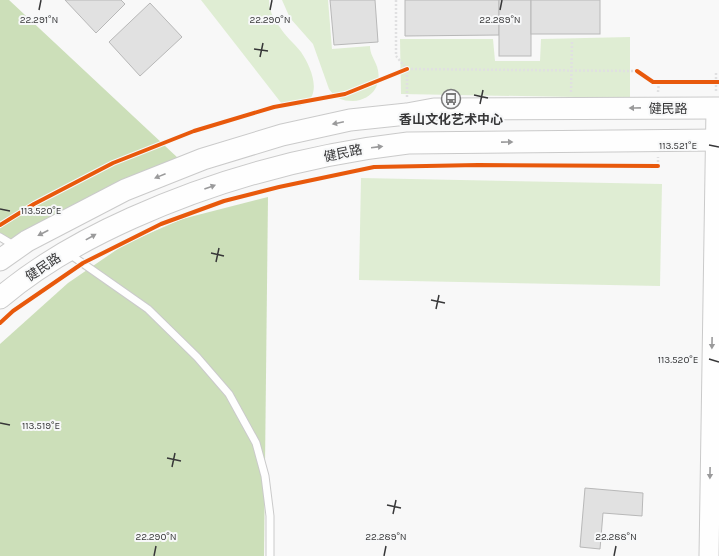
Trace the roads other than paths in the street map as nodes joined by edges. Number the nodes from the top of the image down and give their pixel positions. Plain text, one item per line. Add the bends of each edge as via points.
1 (717, 108) edge
2 (717, 140) edge
3 (0, 237) edge
4 (17, 248) junction
5 (66, 252) junction
6 (0, 260) edge
7 (0, 298) edge
8 (270, 556) edge
9 (709, 556) edge

1 - 2 main road
1 -> 4 main road, 健民路 via 434,109 350,120 282,135 204,159 125,190
5 -> 2 main road, 健民路 via 94,235 158,206 216,185 363,148 408,143
2 -> 9 main road
3 - 4 lane
4 - 6 main road, 健民路
5 - 7 main road, 健民路 via 39,268
5 - 8 lane via 148,309 197,357 229,394 256,443 265,476 270,516

